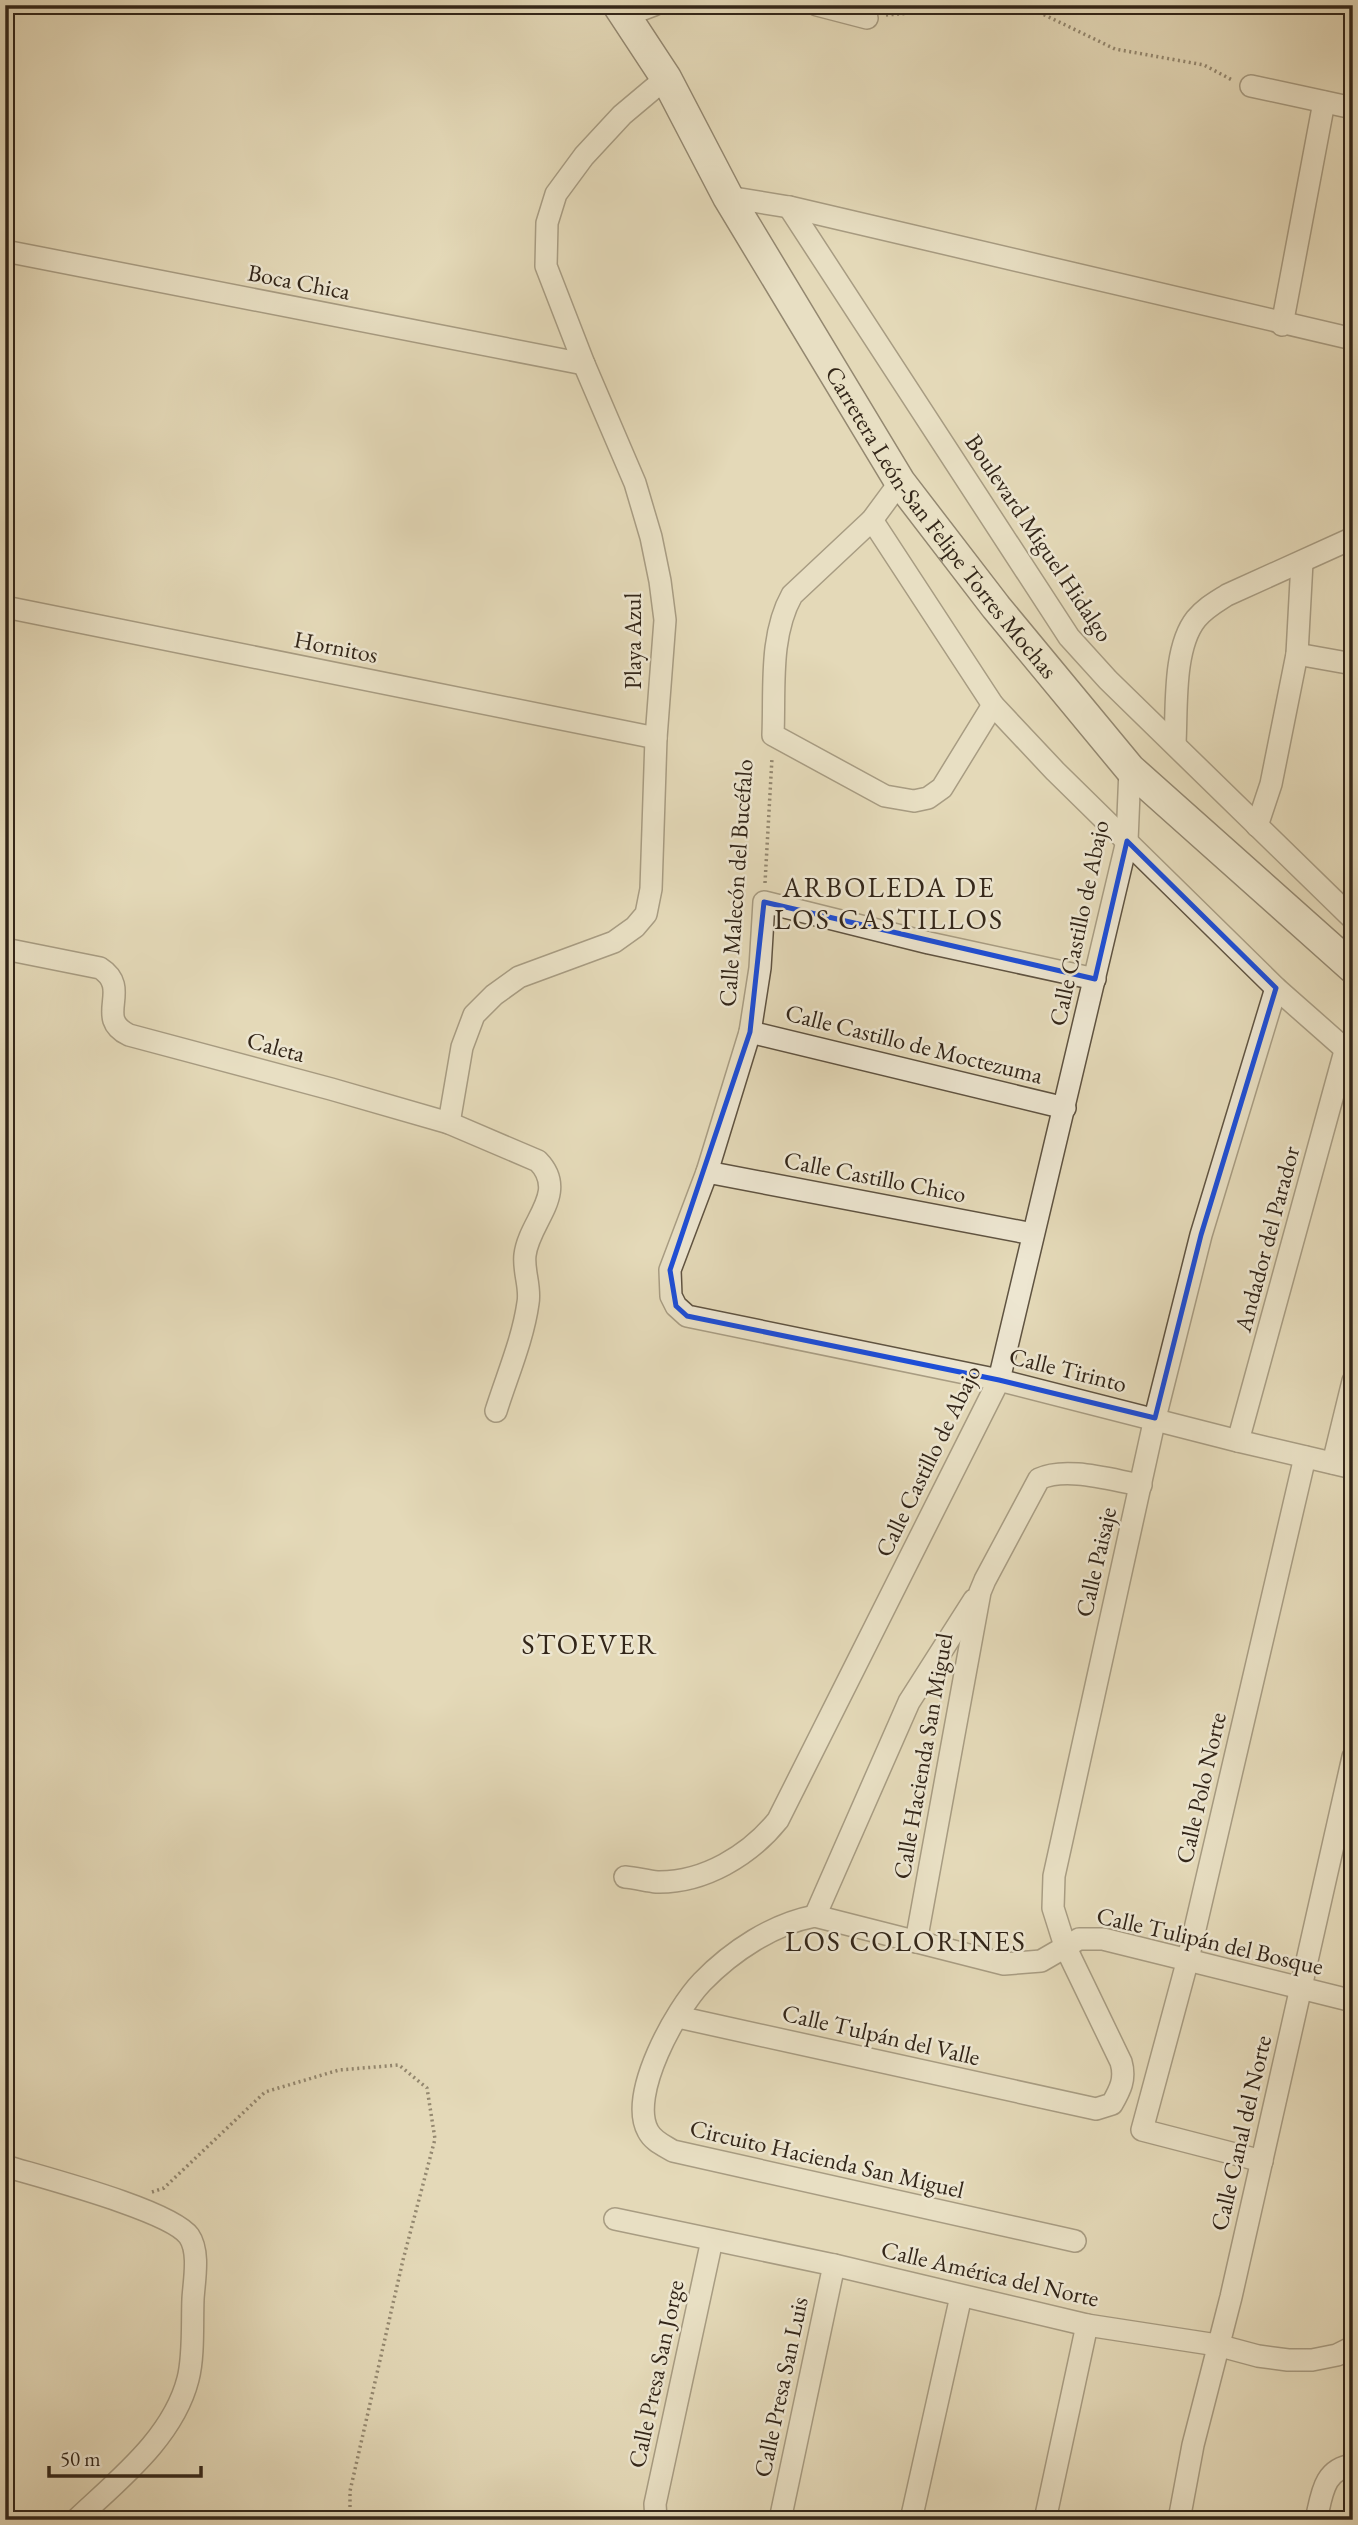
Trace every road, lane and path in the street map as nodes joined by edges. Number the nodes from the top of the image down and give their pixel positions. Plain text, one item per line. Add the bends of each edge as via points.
1 (654, 5) edge
2 (817, 5) edge
3 (1012, 5) edge
4 (1024, 5) edge
5 (621, 11) edge
6 (867, 18) joint
7 (666, 78) junction
8 (1251, 86) joint
9 (1324, 102) junction
10 (1353, 108) edge
11 (728, 197) junction
12 (789, 207) junction
13 (5, 251) edge
14 (1282, 325) junction
15 (1353, 339) edge
16 (584, 364) junction
17 (900, 482) junction
18 (872, 520) junction
19 (1353, 538) edge
20 (1302, 562) junction
21 (5, 607) edge
22 (1297, 654) junction
23 (1353, 664) edge
24 (993, 705) junction
25 (773, 735) junction
26 (656, 738) junction
27 (1175, 743) junction
28 (1130, 769) junction
29 (1257, 826) junction
30 (1127, 841) junction
31 (764, 902) junction
32 (1353, 919) edge
33 (5, 948) edge
34 (1352, 966) edge
35 (1095, 979) junction
36 (1276, 988) junction
37 (750, 1032) junction
38 (1349, 1053) edge
39 (1065, 1108) junction
40 (449, 1123) junction
41 (707, 1172) junction
42 (1033, 1234) junction
43 (687, 1316) joint
44 (999, 1380) junction
45 (1353, 1381) edge
46 (496, 1411) dead end
47 (1155, 1418) junction
48 (1238, 1441) junction
49 (1305, 1457) junction
50 (1343, 1466) edge
51 (1141, 1485) junction
52 (982, 1586) junction
53 (1353, 1757) edge
54 (625, 1877) dead end
55 (815, 1916) junction
56 (916, 1942) junction
57 (1069, 1954) junction
58 (1188, 1959) junction
59 (1302, 1987) junction
60 (1353, 2000) edge
61 (678, 2017) junction
62 (1073, 2105) joint
63 (1262, 2161) junction
64 (5, 2166) edge
65 (151, 2193) dead end
66 (615, 2218) dead end
67 (712, 2240) junction
68 (1075, 2241) dead end
69 (834, 2265) junction
70 (961, 2296) junction
71 (1087, 2325) junction
72 (1217, 2345) junction
73 (1353, 2347) edge
74 (1353, 2465) edge
75 (76, 2520) edge
76 (350, 2520) edge
77 (656, 2520) edge
78 (780, 2520) edge
79 (911, 2520) edge
80 (1045, 2520) edge
81 (1179, 2520) edge
82 (1316, 2520) edge

1 - 5 street
2 - 6 street
3 - 6 path
4 - 8 path via 1115,49 1204,65
5 - 7 main road, Carretera León-San Felipe Torres Mochas
7 - 11 main road, Carretera León-San Felipe Torres Mochas
7 - 16 street, Playa Azul via 622,115 584,156 556,194 547,223 547,266
8 - 9 street
9 - 10 street
9 - 14 street
11 - 12 street
11 - 17 main road, Carretera León-San Felipe Torres Mochas
12 - 14 street
12 - 27 street, Boulevard Miguel Hidalgo via 1069,637
13 - 16 street, Boca Chica
14 - 15 street
16 - 26 street, Playa Azul via 635,483 654,548 665,620
17 - 18 street, Calle Malecón del Bucéfalo
17 - 28 main road, Carretera León-San Felipe Torres Mochas
18 - 24 street
18 - 25 street, Calle Malecón del Bucéfalo via 792,595 783,611
19 - 20 street
20 - 22 street
20 - 27 street via 1227,595 1195,620 1182,652
21 - 26 street, Hornitos
22 - 23 street
22 - 29 street via 1271,784
24 - 25 street via 942,788 914,801 885,796
24 - 30 street
25 - 31 path, Calle Malecón del Bucéfalo
26 - 40 street, Playa Azul via 651,889 646,914 614,942 519,977 474,1015 462,1046
27 - 29 street, Boulevard Miguel Hidalgo
28 - 30 street, Calle Castillo de Abajo
28 - 34 main road, Carretera León-San Felipe Torres Mochas
29 - 32 street, Boulevard Miguel Hidalgo
30 - 35 street, Calle Castillo de Abajo
30 - 36 street
31 - 35 street
31 - 37 street, Calle Malecón del Bucéfalo
33 - 40 street, Caleta via 110,974 113,1020 118,1030 129,1035
35 - 39 street, Calle Castillo de Abajo
36 - 38 street
36 - 47 street, Calle Paisaje via 1201,1235
37 - 39 street, Calle Castillo de Moctezuma
37 - 41 street, Calle Malecón del Bucéfalo
38 - 48 street, Andador del Parador
39 - 42 street, Calle Castillo de Abajo
40 - 46 street, Caleta via 538,1161 551,1183 528,1240 529,1299
41 - 42 street, Calle Castillo Chico
41 - 43 street, Calle Malecón del Bucéfalo via 670,1270 671,1296
42 - 44 street, Calle Castillo de Abajo
43 - 44 street, Calle Tirinto
44 - 47 street, Calle Tirinto
44 - 54 street, Calle Castillo de Abajo via 778,1820 750,1849 708,1872 656,1882
45 - 50 street
47 - 48 street, Calle Tirinto
47 - 51 street, Calle Paisaje
48 - 49 street, Calle Tirinto
49 - 50 street, Calle Tirinto
49 - 58 street, Calle Polo Norte
51 - 52 street via 1063,1473 1040,1479
51 - 57 street, Calle Paisaje via 1054,1876 1053,1908
52 - 55 street via 909,1702
52 - 56 street, Calle Hacienda San Miguel
53 - 59 street, Calle Canal del Norte
55 - 56 street, Calle Tulipán del Bosque
55 - 61 street, Circuito Hacienda San Miguel via 791,1920 726,1960 700,1984
56 - 57 street, Calle Tulipán del Bosque via 1004,1964
57 - 58 street, Calle Tulipán del Bosque via 1079,1939 1103,1939
57 - 62 street, Calle Paisaje via 1123,2071 1112,2104 1096,2109
58 - 59 street, Calle Tulipán del Bosque
58 - 63 street, Calle Polo Norte via 1142,2130
59 - 60 street, Calle Tulipán del Bosque
59 - 63 street, Calle Canal del Norte
61 - 62 street, Calle Tulpán del Valle
61 - 68 street, Circuito Hacienda San Miguel via 648,2078 642,2108 654,2140 673,2151
63 - 72 street, Calle Canal del Norte
64 - 75 street via 173,2223 190,2237 195,2260 188,2378 174,2416 141,2458
65 - 76 path via 164,2188 265,2092 339,2070 399,2065 427,2088 435,2139 350,2491
66 - 67 street, Calle América del Norte
67 - 69 street, Calle América del Norte
67 - 77 street, Calle Presa San Jorge via 655,2504
69 - 70 street, Calle América del Norte
69 - 78 street, Calle Presa San Luis
70 - 71 street, Calle América del Norte
70 - 79 street
71 - 72 street, Calle América del Norte
71 - 80 street
72 - 73 street, Calle América del Norte via 1288,2360 1337,2355
72 - 81 street, Calle Canal del Norte
74 - 82 street via 1343,2466 1324,2483

